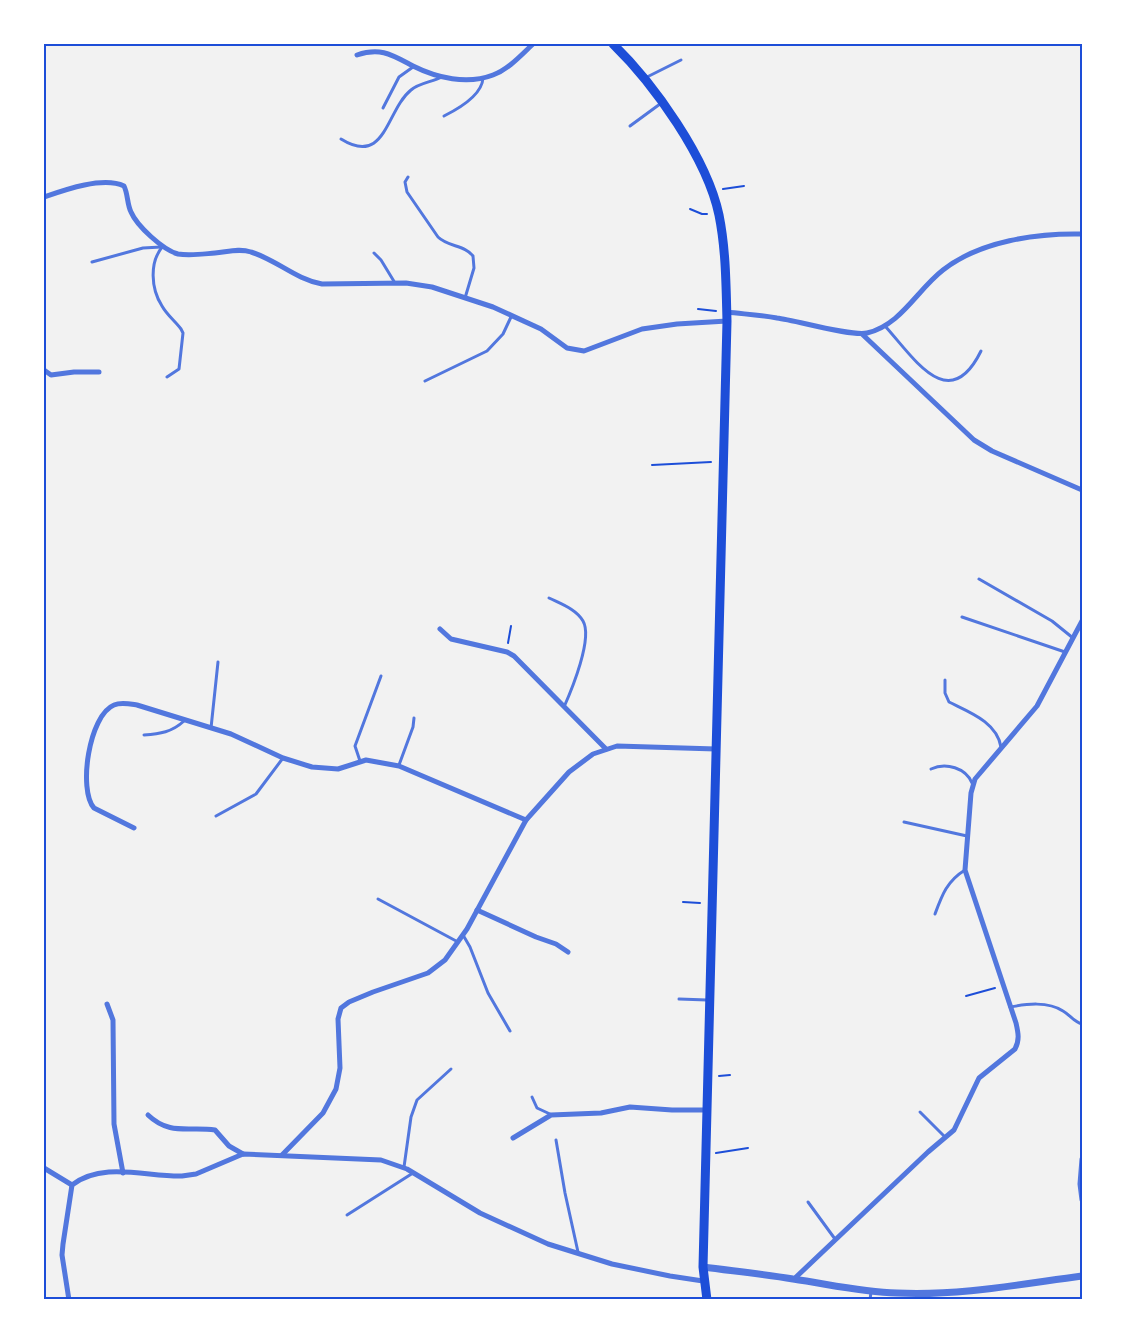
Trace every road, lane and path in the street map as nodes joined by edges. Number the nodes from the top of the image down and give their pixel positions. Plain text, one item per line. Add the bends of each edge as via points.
1 (533, 44) edge
2 (613, 44) edge
3 (357, 55) dead end
4 (681, 60) dead end
5 (414, 66) junction
6 (442, 78) junction
7 (483, 78) junction
8 (643, 78) junction
9 (662, 103) junction
10 (383, 108) dead end
11 (444, 116) dead end
12 (630, 126) dead end
13 (341, 139) dead end
14 (408, 177) dead end
15 (744, 186) dead end
16 (711, 191) junction
17 (44, 197) edge
18 (690, 209) dead end
19 (718, 213) junction
20 (1083, 234) edge
21 (161, 247) junction
22 (374, 254) dead end
23 (92, 262) dead end
24 (395, 283) junction
25 (465, 298) junction
26 (698, 309) dead end
27 (727, 316) junction
28 (512, 317) junction
29 (885, 326) junction
30 (862, 334) junction
31 (981, 351) dead end
32 (44, 370) edge
33 (99, 372) dead end
34 (167, 377) dead end
35 (425, 381) dead end
36 (723, 461) junction
37 (652, 465) dead end
38 (1083, 490) edge
39 (980, 579) dead end
40 (549, 598) dead end
41 (962, 616) dead end
42 (1083, 621) edge
43 (511, 626) dead end
44 (440, 629) dead end
45 (1073, 638) junction
46 (507, 652) junction
47 (1065, 652) junction
48 (218, 662) dead end
49 (381, 676) dead end
50 (945, 680) dead end
51 (564, 707) junction
52 (414, 718) dead end
53 (186, 720) junction
54 (212, 728) junction
55 (144, 735) dead end
56 (606, 749) junction
57 (716, 749) junction
58 (1001, 749) junction
59 (283, 758) junction
60 (360, 761) junction
61 (399, 766) junction
62 (931, 769) dead end
63 (973, 785) junction
64 (216, 816) dead end
65 (526, 820) junction
66 (904, 822) dead end
67 (134, 828) dead end
68 (967, 836) junction
69 (965, 870) junction
70 (378, 898) dead end
71 (712, 900) junction
72 (683, 902) dead end
73 (477, 910) junction
74 (935, 914) dead end
75 (463, 935) junction
76 (458, 942) junction
77 (568, 952) dead end
78 (1004, 986) junction
79 (966, 996) dead end
80 (679, 999) dead end
81 (709, 1000) junction
82 (107, 1004) dead end
83 (1010, 1007) junction
84 (1083, 1024) edge
85 (510, 1031) dead end
86 (451, 1069) dead end
87 (532, 1097) dead end
88 (706, 1110) junction
89 (920, 1112) dead end
90 (148, 1115) dead end
91 (551, 1115) junction
92 (513, 1138) dead end
93 (946, 1138) junction
94 (556, 1140) dead end
95 (748, 1148) dead end
96 (243, 1155) junction
97 (282, 1155) junction
98 (705, 1155) junction
99 (1083, 1159) edge
100 (44, 1168) edge
101 (404, 1168) junction
102 (123, 1173) junction
103 (413, 1173) junction
104 (72, 1185) junction
105 (1083, 1200) edge
106 (808, 1202) dead end
107 (347, 1215) dead end
108 (836, 1240) junction
109 (578, 1254) junction
110 (703, 1267) junction
111 (1083, 1276) edge
112 (794, 1279) junction
113 (704, 1281) junction
114 (870, 1296) edge
115 (898, 1296) edge
116 (69, 1299) edge
117 (707, 1299) edge

1 - 7 street via 495,75
2 - 8 highway
3 - 5 street via 375,50
4 - 8 lane
5 - 6 street
5 - 10 lane via 399,77
6 - 7 street
6 - 13 lane via 411,90 387,128 369,146 359,148
7 - 11 lane via 475,95
8 - 9 highway
9 - 12 lane
9 - 16 highway via 682,130
14 - 25 lane via 407,192 438,237 473,256 474,268
15 - 16 path
16 - 19 highway
17 - 21 street via 93,184 120,184 127,193 132,215
18 - 19 path via 702,214
19 - 27 highway
20 - 29 street via 1029,236 960,259 943,270
21 - 23 lane
21 - 24 street via 188,255 250,251 306,281 322,284
21 - 34 lane via 154,263 155,289 163,309 183,333 179,369
22 - 24 lane
24 - 25 street via 417,284
25 - 28 street
26 - 27 path
27 - 28 street via 642,329 585,351 567,348 541,328
27 - 30 street via 777,318
27 - 36 highway
28 - 35 lane via 487,351
29 - 30 street
29 - 31 lane via 925,369 945,382 958,380
30 - 38 street via 974,440
32 - 33 street via 51,375
36 - 37 path
36 - 57 highway
39 - 45 lane via 1052,621
40 - 51 lane via 573,611 585,624 578,670
41 - 47 lane
42 - 45 street
43 - 46 path
44 - 46 street via 451,639
45 - 47 street
46 - 51 street via 522,662
47 - 58 street via 1037,706
48 - 54 lane
49 - 60 lane via 355,746
50 - 58 lane via 949,702 992,728 1000,738
51 - 56 street
52 - 61 lane
53 - 54 street
53 - 55 lane via 172,730
53 - 67 street via 137,705 114,705 102,716 93,734 89,749 89,803
54 - 59 street
56 - 57 street via 632,745
56 - 65 street via 569,772
57 - 71 highway
58 - 63 street
59 - 60 street via 331,769
59 - 64 lane via 256,794
60 - 61 street
61 - 65 street
62 - 63 lane via 954,768 967,775
63 - 68 street
65 - 73 street
66 - 68 lane
68 - 69 street
69 - 74 lane via 950,880
69 - 78 street
70 - 76 lane
71 - 72 path
71 - 81 highway
73 - 75 street
73 - 77 street
75 - 76 street
75 - 85 lane
76 - 97 street via 428,974 341,1008 336,1089 323,1113
78 - 79 path
78 - 83 street
80 - 81 lane
81 - 88 highway
82 - 102 street via 113,1020 114,1124
83 - 84 lane via 1054,1007
83 - 93 street via 1018,1032 1015,1049 979,1078 958,1125
86 - 101 lane via 417,1100
87 - 91 lane via 537,1108
88 - 91 street via 630,1107 601,1113
88 - 98 highway
89 - 93 lane
90 - 96 street via 172,1129 214,1130
91 - 92 street
93 - 108 street
94 - 109 lane
95 - 98 path
96 - 97 street
96 - 102 street via 196,1174
97 - 101 street via 381,1160
98 - 110 highway
99 - 105 street
100 - 104 street
101 - 103 street
102 - 104 street via 94,1173
103 - 107 lane
103 - 109 street via 480,1213
104 - 116 street via 62,1255
106 - 108 lane
108 - 112 street
109 - 113 street
110 - 112 street
110 - 113 highway
111 - 115 street
112 - 114 street
113 - 117 highway
114 - 115 street

